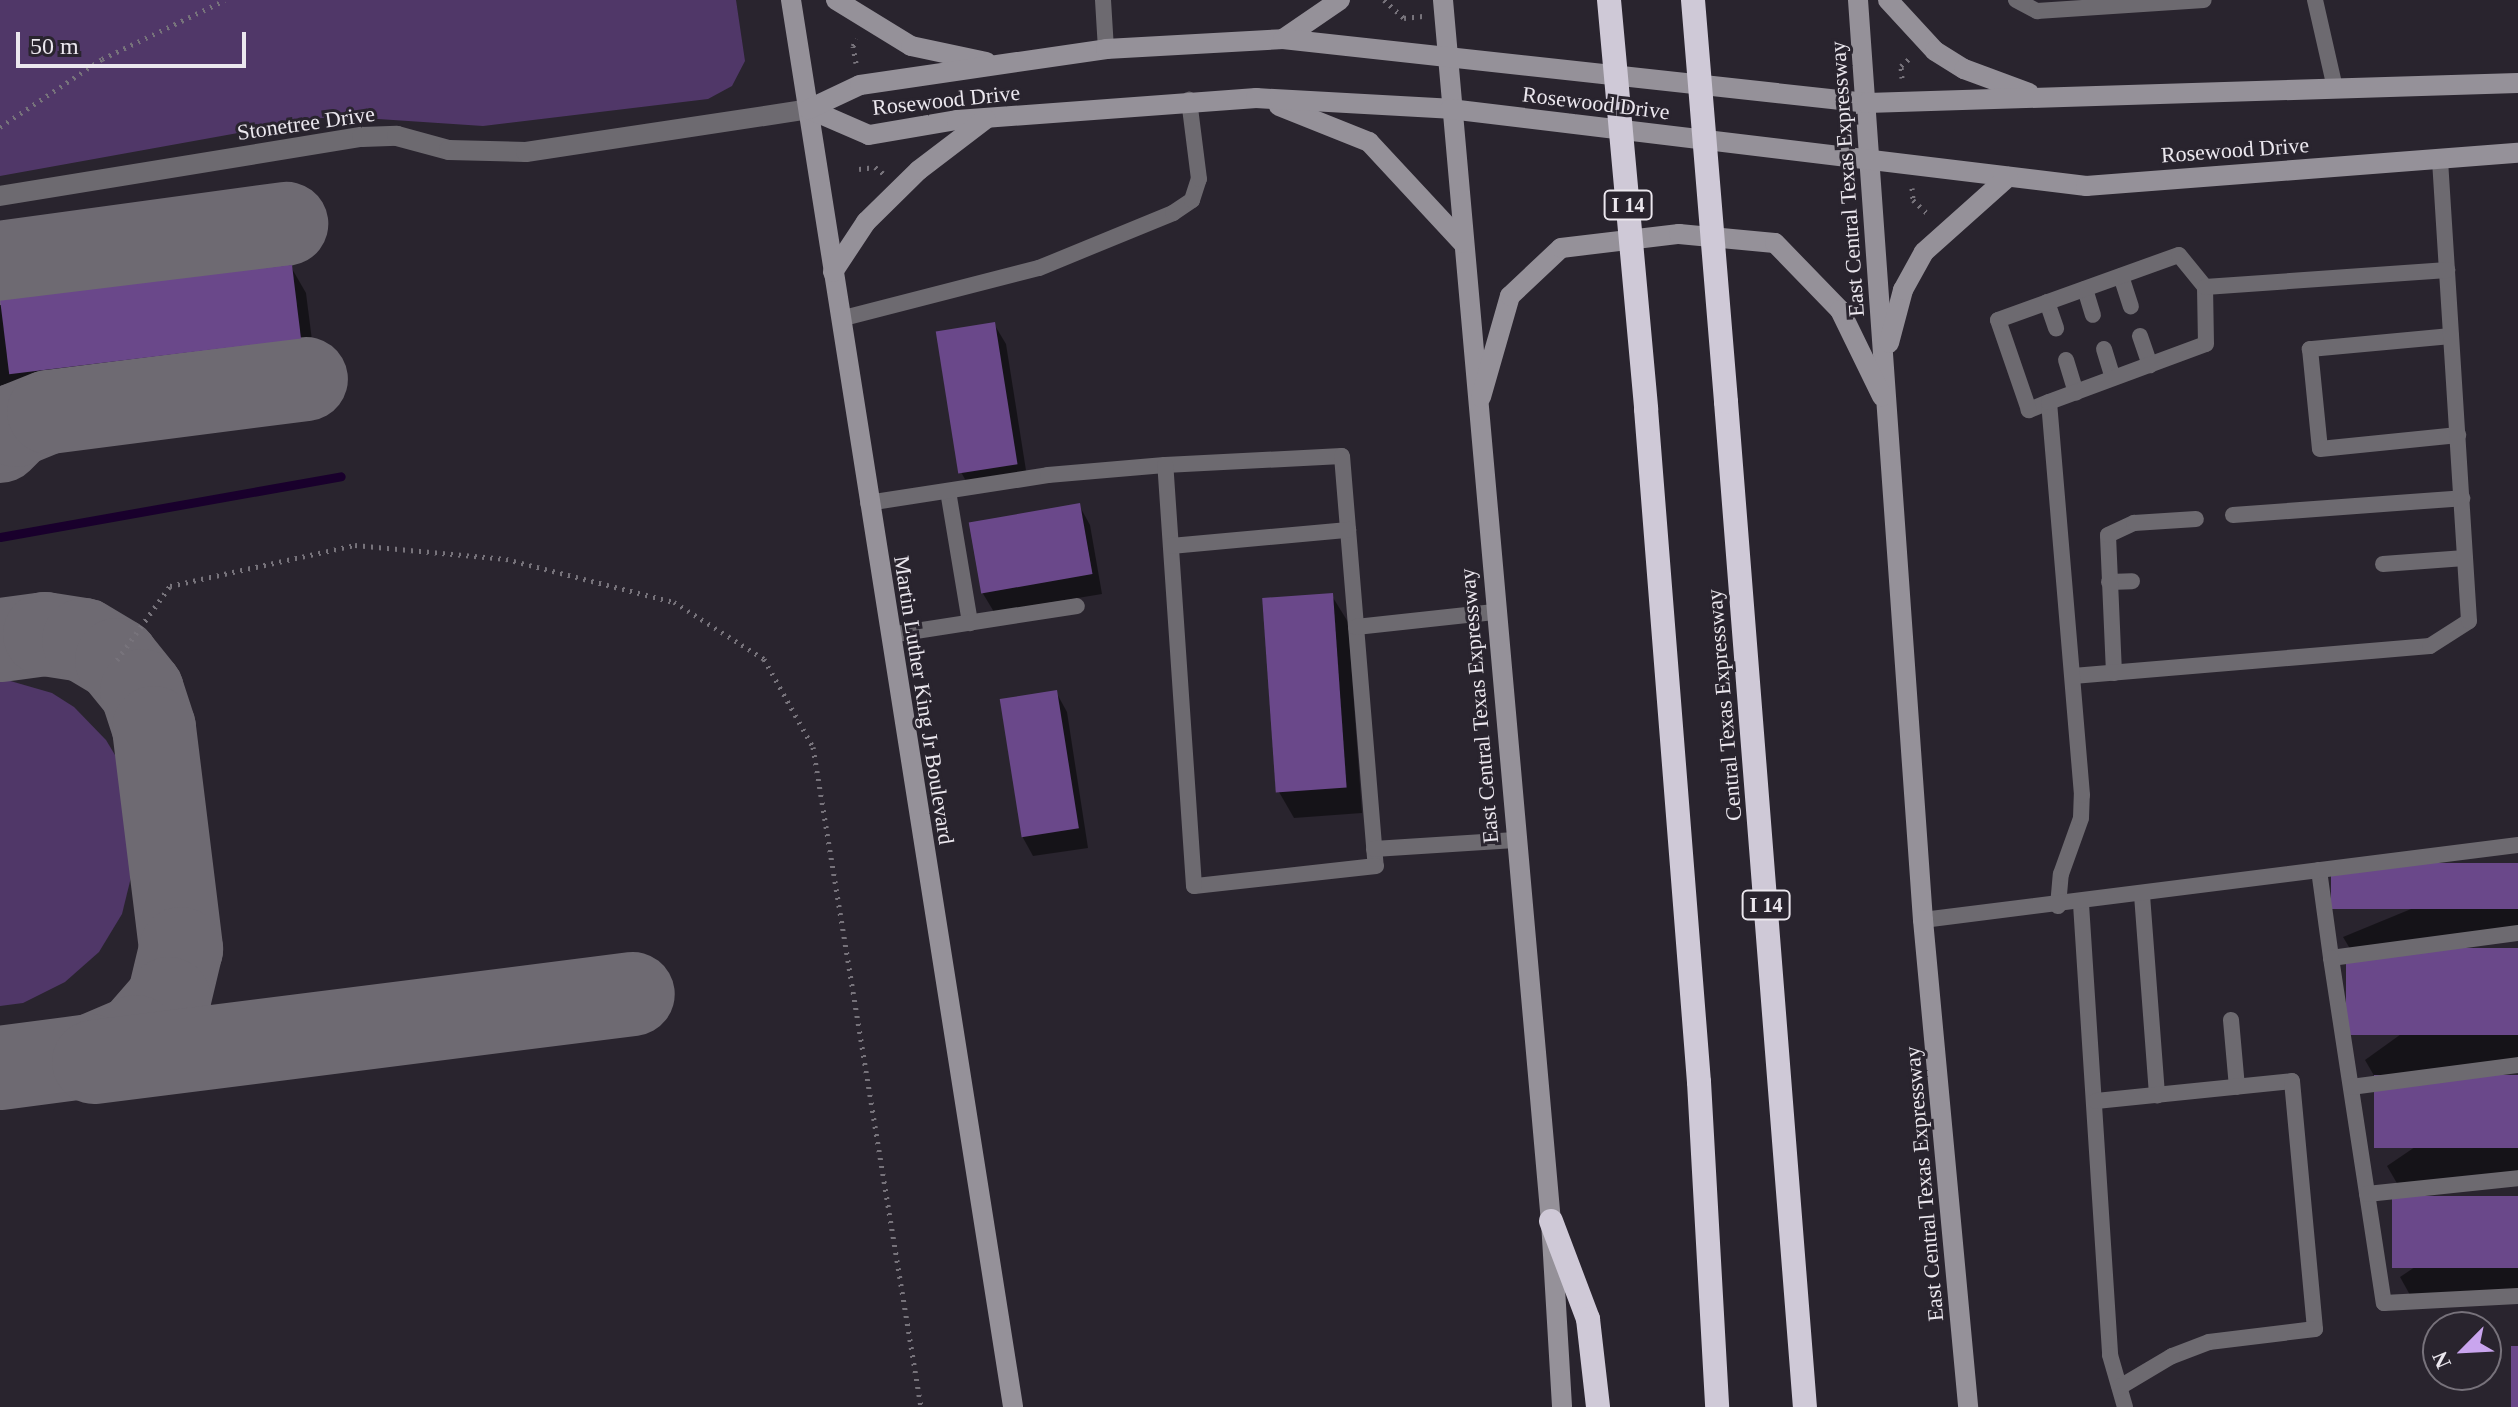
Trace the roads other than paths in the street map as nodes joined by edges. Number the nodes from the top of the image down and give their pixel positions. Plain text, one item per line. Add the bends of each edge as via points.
1 (791, 0) edge
2 (836, 0) edge
3 (1103, 0) edge
4 (1340, 0) edge
5 (1443, 0) edge
6 (1609, 0) edge
7 (1693, 0) edge
8 (1858, 0) edge
9 (1888, 0) edge
10 (2016, 0) edge
11 (2204, 0) edge
12 (2315, 0) edge
13 (1283, 39) junction
14 (1106, 49) junction
15 (1448, 56) junction
16 (997, 65) junction
17 (2518, 83) edge
18 (2335, 88) junction
19 (1256, 98) junction
20 (2040, 98) junction
21 (1189, 100) junction
22 (1867, 103) junction
23 (809, 109) junction
24 (1450, 109) junction
25 (986, 119) junction
26 (2518, 153) edge
27 (2440, 159) junction
28 (1871, 161) junction
29 (2008, 177) junction
30 (0, 196) edge
31 (1462, 242) junction
32 (2447, 270) junction
33 (833, 272) junction
34 (2121, 276) junction
35 (2205, 287) junction
36 (2085, 289) junction
37 (2047, 302) junction
38 (2131, 306) dead end
39 (2093, 315) dead end
40 (840, 319) junction
41 (2056, 328) dead end
42 (2140, 336) dead end
43 (2451, 336) junction
44 (2104, 349) dead end
45 (2066, 360) dead end
46 (1884, 363) junction
47 (2150, 365) junction
48 (2113, 378) junction
49 (2076, 392) junction
50 (2049, 402) junction
51 (1888, 407) junction
52 (1477, 411) junction
53 (2458, 435) junction
54 (1165, 465) junction
55 (948, 491) junction
56 (2462, 498) junction
57 (868, 503) junction
58 (2233, 515) dead end
59 (2196, 519) dead end
60 (1348, 530) junction
61 (1171, 546) junction
62 (2465, 558) junction
63 (2383, 564) dead end
64 (2132, 581) dead end
65 (2109, 582) junction
66 (1077, 606) dead end
67 (1494, 612) junction
68 (970, 623) junction
69 (1356, 627) junction
70 (890, 635) junction
71 (2114, 673) junction
72 (2073, 676) junction
73 (1515, 840) junction
74 (2518, 845) edge
75 (1374, 849) junction
76 (2319, 870) junction
77 (2142, 895) junction
78 (2081, 904) junction
79 (2058, 906) junction
80 (1923, 920) junction
81 (2518, 933) edge
82 (2331, 958) junction
83 (2231, 1020) dead end
84 (2518, 1065) edge
85 (2237, 1087) junction
86 (2351, 1087) junction
87 (2157, 1095) junction
88 (2096, 1101) junction
89 (2518, 1178) edge
90 (2367, 1194) junction
91 (1551, 1221) junction
92 (2518, 1296) edge
93 (2120, 1387) junction
94 (1013, 1407) edge
95 (1562, 1407) edge
96 (1598, 1407) edge
97 (1717, 1407) edge
98 (1805, 1407) edge
99 (1968, 1407) edge
100 (2125, 1407) edge

1 - 23 main road, Martin Luther King Jr Boulevard
2 - 16 main road via 911,46
3 - 14 lane
4 - 13 main road
5 - 15 main road, East Central Texas Expressway
6 - 97 highway, I 14, bridge via 1699,1082
7 - 98 highway, Central Texas Expressway / I 14, bridge
8 - 22 main road, East Central Texas Expressway
9 - 20 main road via 1935,51 1964,69
10 - 11 lane via 2037,11
12 - 18 lane
13 - 14 main road, Rosewood Drive
13 - 15 main road, Rosewood Drive
14 - 16 main road, Rosewood Drive
15 - 22 main road, Rosewood Drive
15 - 24 main road, East Central Texas Expressway
16 - 23 main road, Rosewood Drive via 860,85
17 - 18 main road, Rosewood Drive
18 - 20 main road, Rosewood Drive
19 - 21 main road, Rosewood Drive
19 - 24 main road, Rosewood Drive
19 - 31 main road via 1369,142
20 - 22 main road, Rosewood Drive
21 - 25 main road, Rosewood Drive
21 - 40 lane via 1199,179 1192,200 1173,213 1039,268
22 - 28 main road, East Central Texas Expressway
23 - 25 main road, Rosewood Drive via 869,135
23 - 30 street, Stonetree Drive via 526,152 476,152 397,136 362,137
23 - 33 main road, Martin Luther King Jr Boulevard
24 - 28 main road, Rosewood Drive
24 - 31 main road, East Central Texas Expressway
25 - 33 main road via 919,170 866,222
26 - 27 main road, Rosewood Drive
27 - 29 main road, Rosewood Drive via 2086,186
27 - 32 lane
28 - 29 main road, Rosewood Drive
28 - 46 main road, East Central Texas Expressway
29 - 46 main road via 1924,252 1903,290
31 - 52 main road, East Central Texas Expressway
32 - 35 lane
32 - 43 lane
33 - 40 main road, Martin Luther King Jr Boulevard
34 - 35 lane via 2179,255
34 - 36 lane
34 - 38 lane
35 - 47 lane via 2206,344
36 - 37 lane
36 - 39 lane
37 - 41 lane
37 - 50 lane via 1998,320 2029,410
40 - 57 main road, Martin Luther King Jr Boulevard
42 - 47 lane
43 - 53 lane
43 - 53 lane via 2310,349 2320,449
44 - 48 lane
45 - 49 lane
46 - 51 main road, East Central Texas Expressway
47 - 48 lane
48 - 49 lane
49 - 50 lane
50 - 72 lane
51 - 52 main road via 1840,310 1775,243 1679,234 1561,248 1510,296
51 - 80 main road, East Central Texas Expressway
52 - 67 main road, East Central Texas Expressway
53 - 56 lane
54 - 55 lane
54 - 60 lane via 1342,456
54 - 61 lane
55 - 57 lane
55 - 68 lane
56 - 58 lane
56 - 62 lane
57 - 70 main road, Martin Luther King Jr Boulevard
59 - 65 lane via 2134,523 2108,535
60 - 61 lane
60 - 69 lane
61 - 75 lane via 1194,886 1376,866
62 - 63 lane
62 - 71 lane via 2469,621 2430,646
64 - 65 lane
65 - 71 lane
66 - 68 lane
67 - 69 lane
67 - 73 main road, East Central Texas Expressway
68 - 70 lane
69 - 75 lane
70 - 94 main road, Martin Luther King Jr Boulevard
71 - 72 lane
72 - 79 lane via 2081,818 2061,874
73 - 75 lane
73 - 91 main road, East Central Texas Expressway
74 - 76 lane
76 - 77 lane
76 - 82 lane
77 - 78 lane
77 - 87 lane
78 - 79 lane
78 - 88 lane
79 - 80 lane
80 - 99 main road, East Central Texas Expressway
81 - 82 lane
82 - 86 lane
83 - 85 lane
84 - 86 lane
85 - 87 lane
85 - 93 lane via 2292,1081 2315,1329 2209,1342 2172,1356
86 - 90 lane
87 - 88 lane
88 - 93 lane via 2110,1355
89 - 90 lane
90 - 92 lane via 2384,1303
91 - 95 main road, East Central Texas Expressway
91 - 96 highway via 1588,1319
93 - 100 lane

